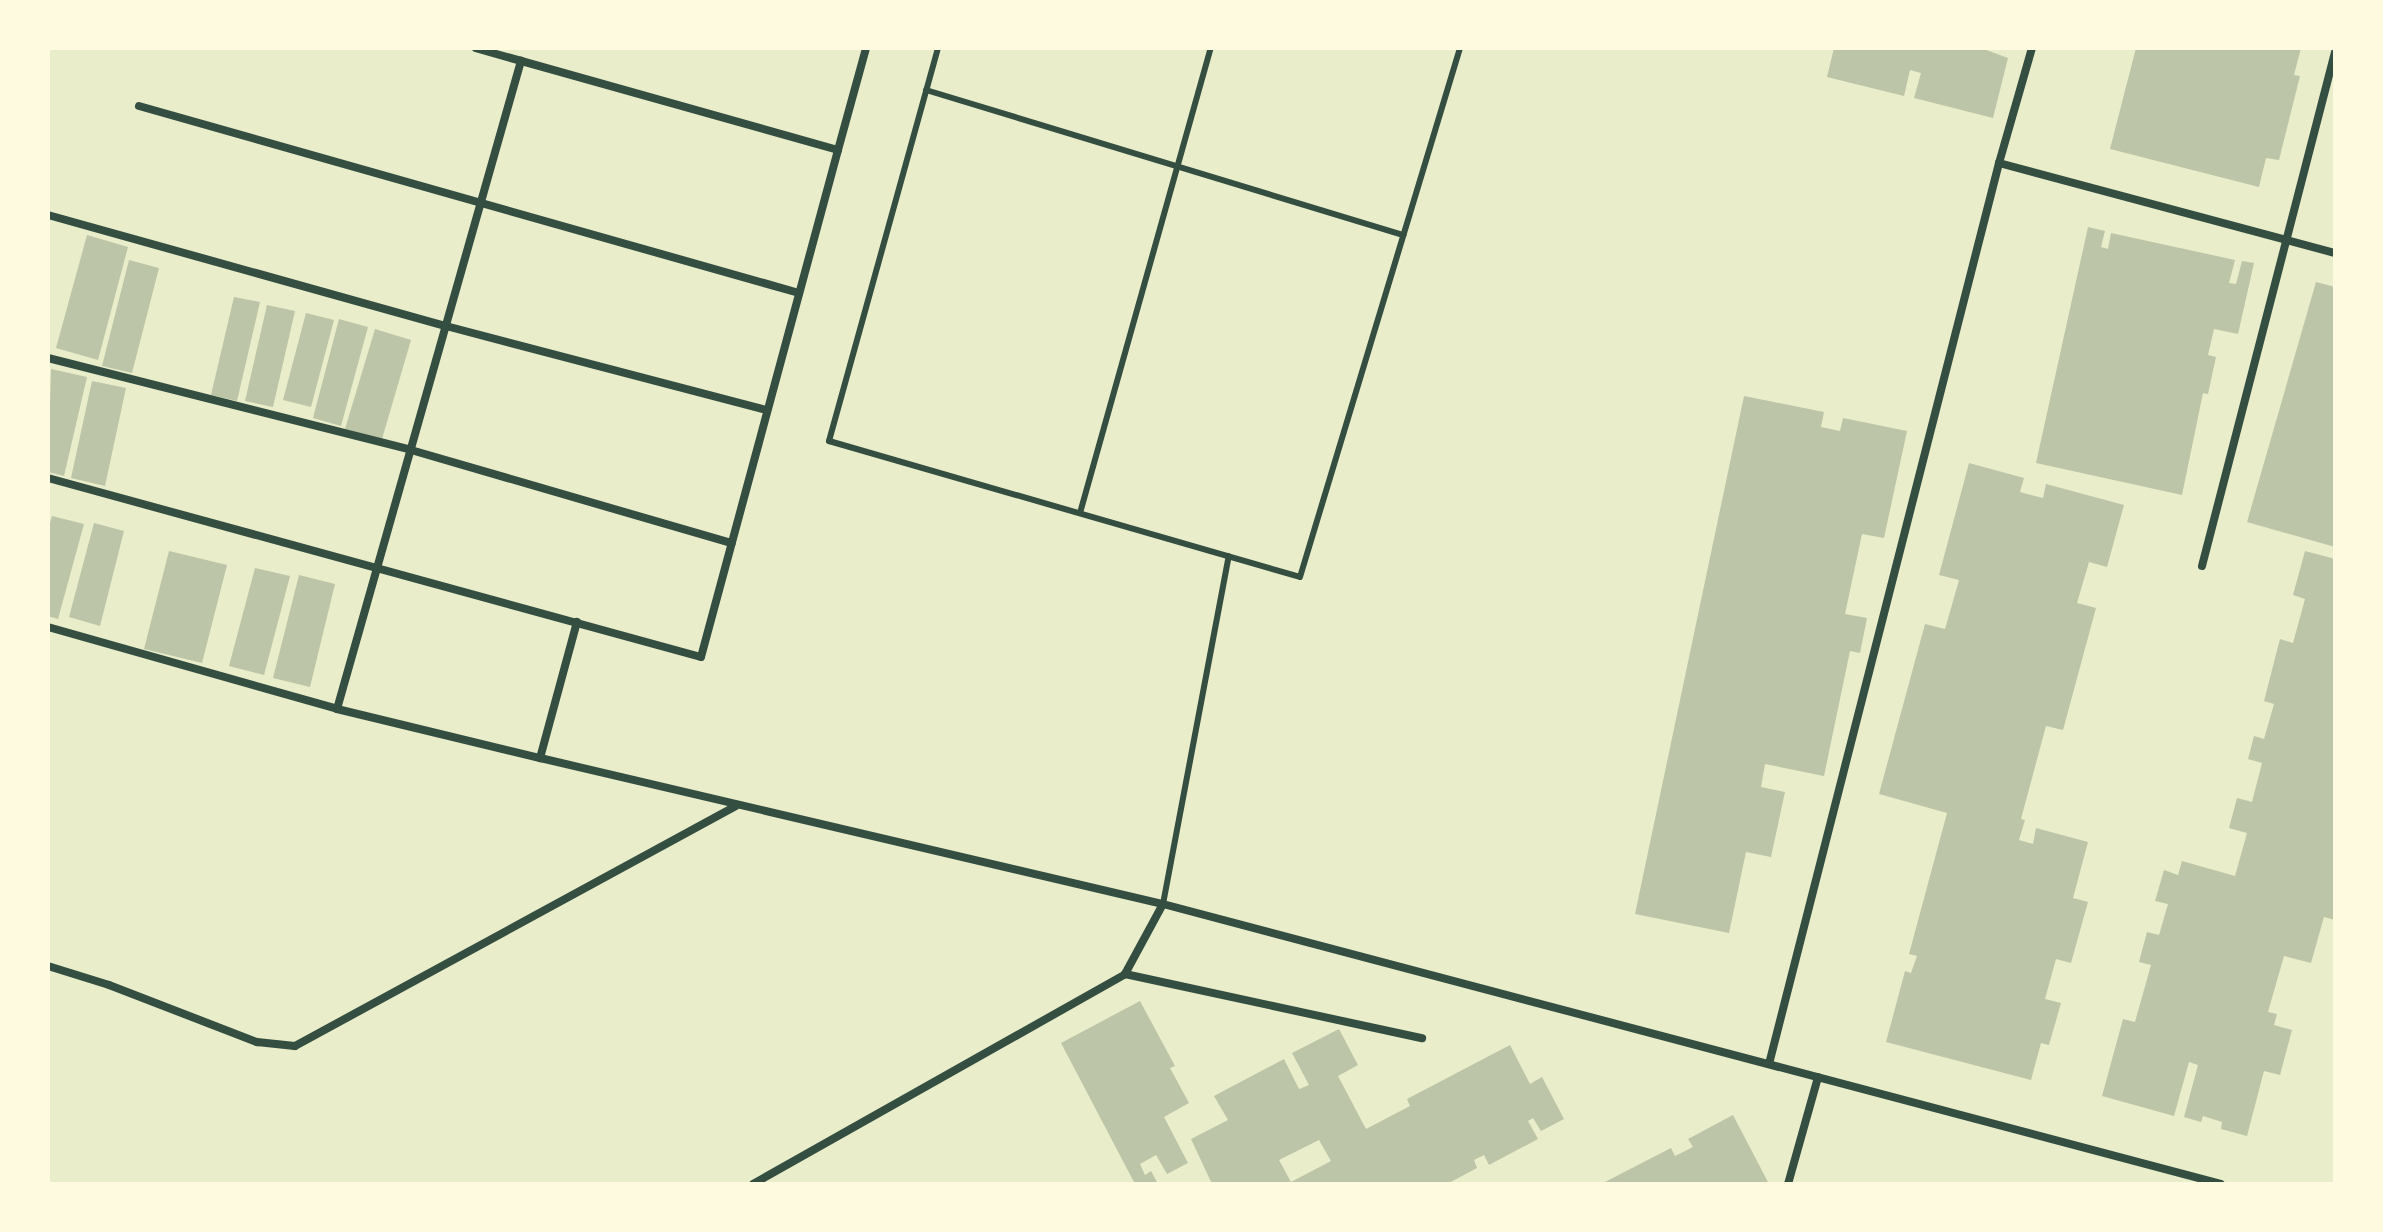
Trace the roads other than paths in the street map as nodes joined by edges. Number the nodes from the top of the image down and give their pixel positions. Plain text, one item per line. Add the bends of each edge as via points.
1 (476, 48) edge
2 (866, 48) edge
3 (938, 48) edge
4 (1211, 48) edge
5 (1460, 48) edge
6 (2032, 48) edge
7 (2335, 52) edge
8 (521, 61) junction
9 (926, 90) junction
10 (139, 106) dead end
11 (838, 150) junction
12 (1999, 163) junction
13 (1177, 169) junction
14 (480, 205) junction
15 (48, 215) edge
16 (1403, 235) junction
17 (2286, 240) junction
18 (2335, 253) edge
19 (799, 293) junction
20 (446, 326) junction
21 (48, 358) edge
22 (767, 410) junction
23 (411, 450) junction
24 (48, 478) edge
25 (1080, 513) junction
26 (732, 543) junction
27 (1229, 556) junction
28 (2202, 566) dead end
29 (377, 569) junction
30 (577, 622) junction
31 (48, 627) edge
32 (337, 709) junction
33 (540, 758) junction
34 (737, 805) junction
35 (1163, 904) junction
36 (48, 966) edge
37 (1125, 974) junction
38 (1422, 1038) dead end
39 (1769, 1064) junction
40 (1818, 1077) junction
41 (753, 1184) edge
42 (1788, 1184) edge
43 (2221, 1184) edge

1 - 8 street
2 - 11 street
3 - 9 lane
4 - 13 lane
5 - 16 lane
6 - 12 street
7 - 17 street
8 - 11 street
8 - 14 street
9 - 13 lane
9 - 25 lane via 829,441
10 - 14 street
11 - 19 street
12 - 17 street
12 - 39 street
13 - 16 lane
13 - 25 lane
14 - 19 street
14 - 20 street
15 - 20 street
16 - 27 lane via 1300,577
17 - 18 street
17 - 28 street
19 - 22 street
20 - 22 street
20 - 23 street
21 - 23 street
22 - 26 street
23 - 26 street
23 - 29 street
24 - 29 street
25 - 27 lane
26 - 30 street via 701,657
27 - 35 lane
29 - 30 street
29 - 32 street
30 - 33 street
31 - 32 street
32 - 33 street
33 - 34 street
34 - 35 street
34 - 36 street via 295,1046 257,1042
35 - 37 street
35 - 39 street
37 - 38 street
37 - 41 street
39 - 40 street
40 - 42 street
40 - 43 street

